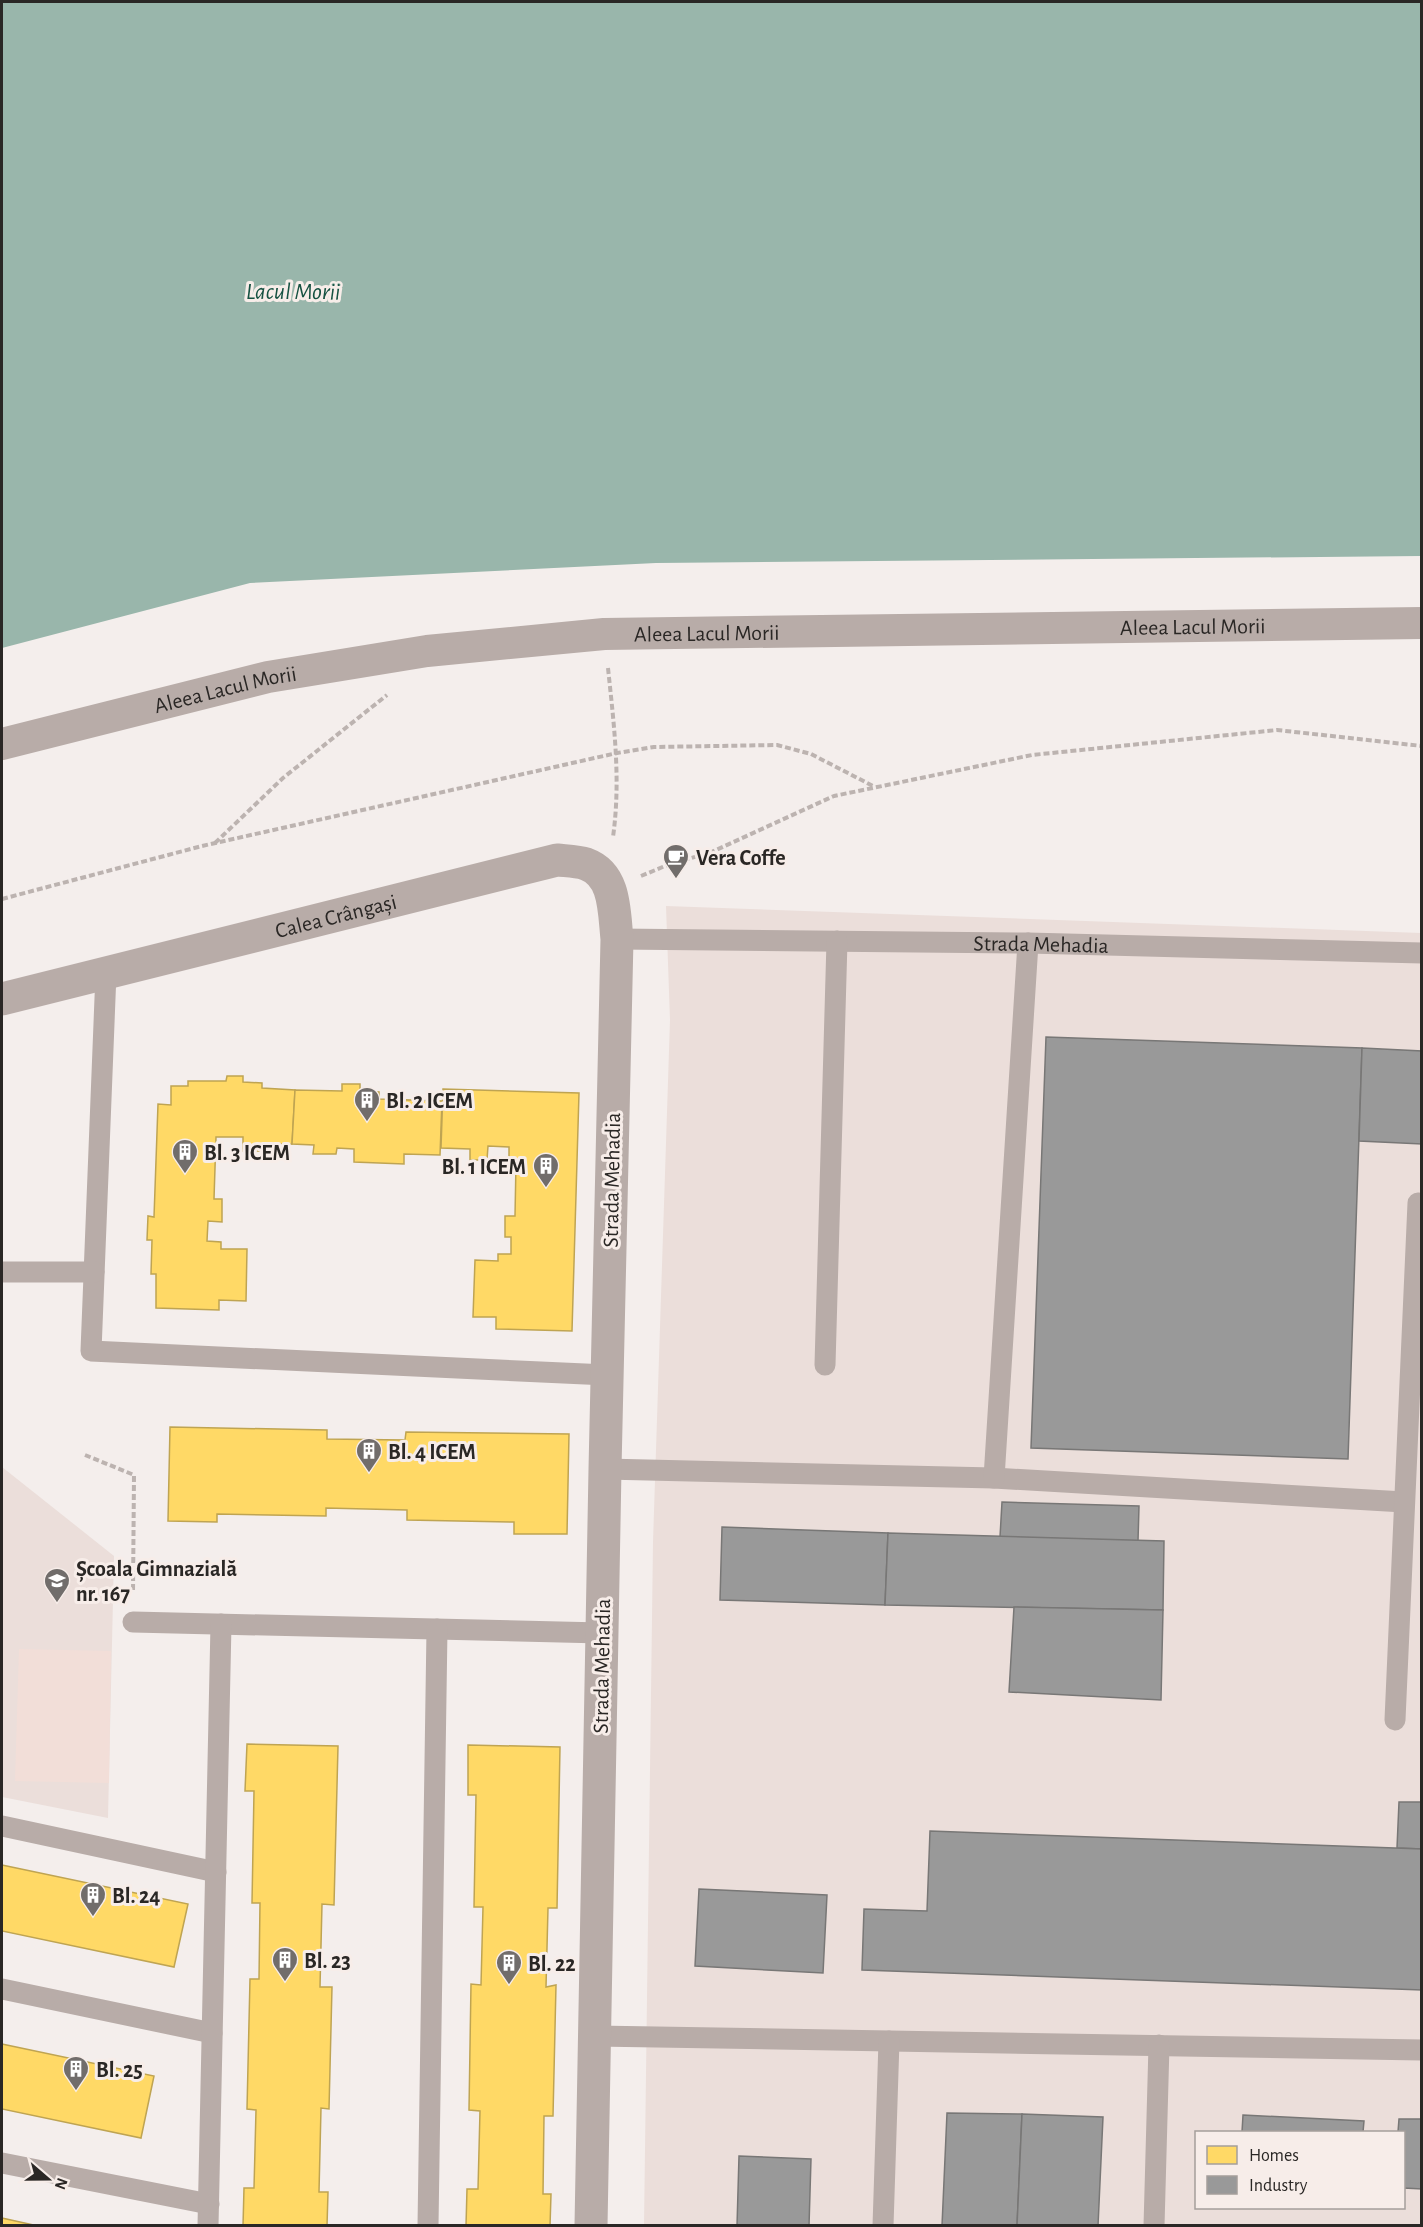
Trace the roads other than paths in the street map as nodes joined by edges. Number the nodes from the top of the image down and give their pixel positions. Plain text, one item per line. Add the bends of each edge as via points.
1 (1422, 623) edge
2 (2, 744) edge
3 (617, 939) junction
4 (837, 941) junction
5 (1028, 943) junction
6 (1422, 953) edge
7 (106, 973) junction
8 (2, 999) edge
9 (1418, 1203) dead end
10 (2, 1272) edge
11 (94, 1272) junction
12 (825, 1365) dead end
13 (607, 1375) junction
14 (605, 1469) junction
15 (994, 1478) junction
16 (1404, 1502) junction
17 (133, 1622) road end
18 (221, 1624) junction
19 (438, 1629) junction
20 (602, 1633) junction
21 (1395, 1720) dead end
22 (2, 1826) edge
23 (216, 1872) junction
24 (2, 1989) edge
25 (212, 2032) junction
26 (595, 2036) junction
27 (889, 2041) junction
28 (1159, 2045) junction
29 (1422, 2050) edge
30 (2, 2163) edge
31 (208, 2204) junction
32 (208, 2226) edge
33 (428, 2226) edge
34 (591, 2226) edge
35 (883, 2226) edge
36 (1154, 2226) edge

1 - 2 street, Aleea Lacul Morii via 604,634 428,651 268,677
3 - 4 lane, Strada Mehadia
3 - 7 street, Calea Crângași via 610,891 586,865 557,860
3 - 13 street, Strada Mehadia
4 - 5 lane, Strada Mehadia
4 - 12 lane
5 - 6 lane, Strada Mehadia
5 - 15 lane
7 - 8 street, Calea Crângași
7 - 11 lane
9 - 16 lane
10 - 11 lane
11 - 13 lane via 91,1351
13 - 14 street, Strada Mehadia
14 - 15 lane
14 - 20 street, Strada Mehadia
15 - 16 lane
16 - 21 lane
17 - 18 lane
18 - 19 lane
18 - 23 lane
19 - 20 lane
19 - 33 lane
20 - 26 street, Strada Mehadia
22 - 23 lane
23 - 25 lane
24 - 25 lane
25 - 31 lane
26 - 27 lane
26 - 34 street, Strada Mehadia
27 - 28 lane
27 - 35 lane
28 - 29 lane
28 - 36 lane
30 - 31 lane
31 - 32 lane

